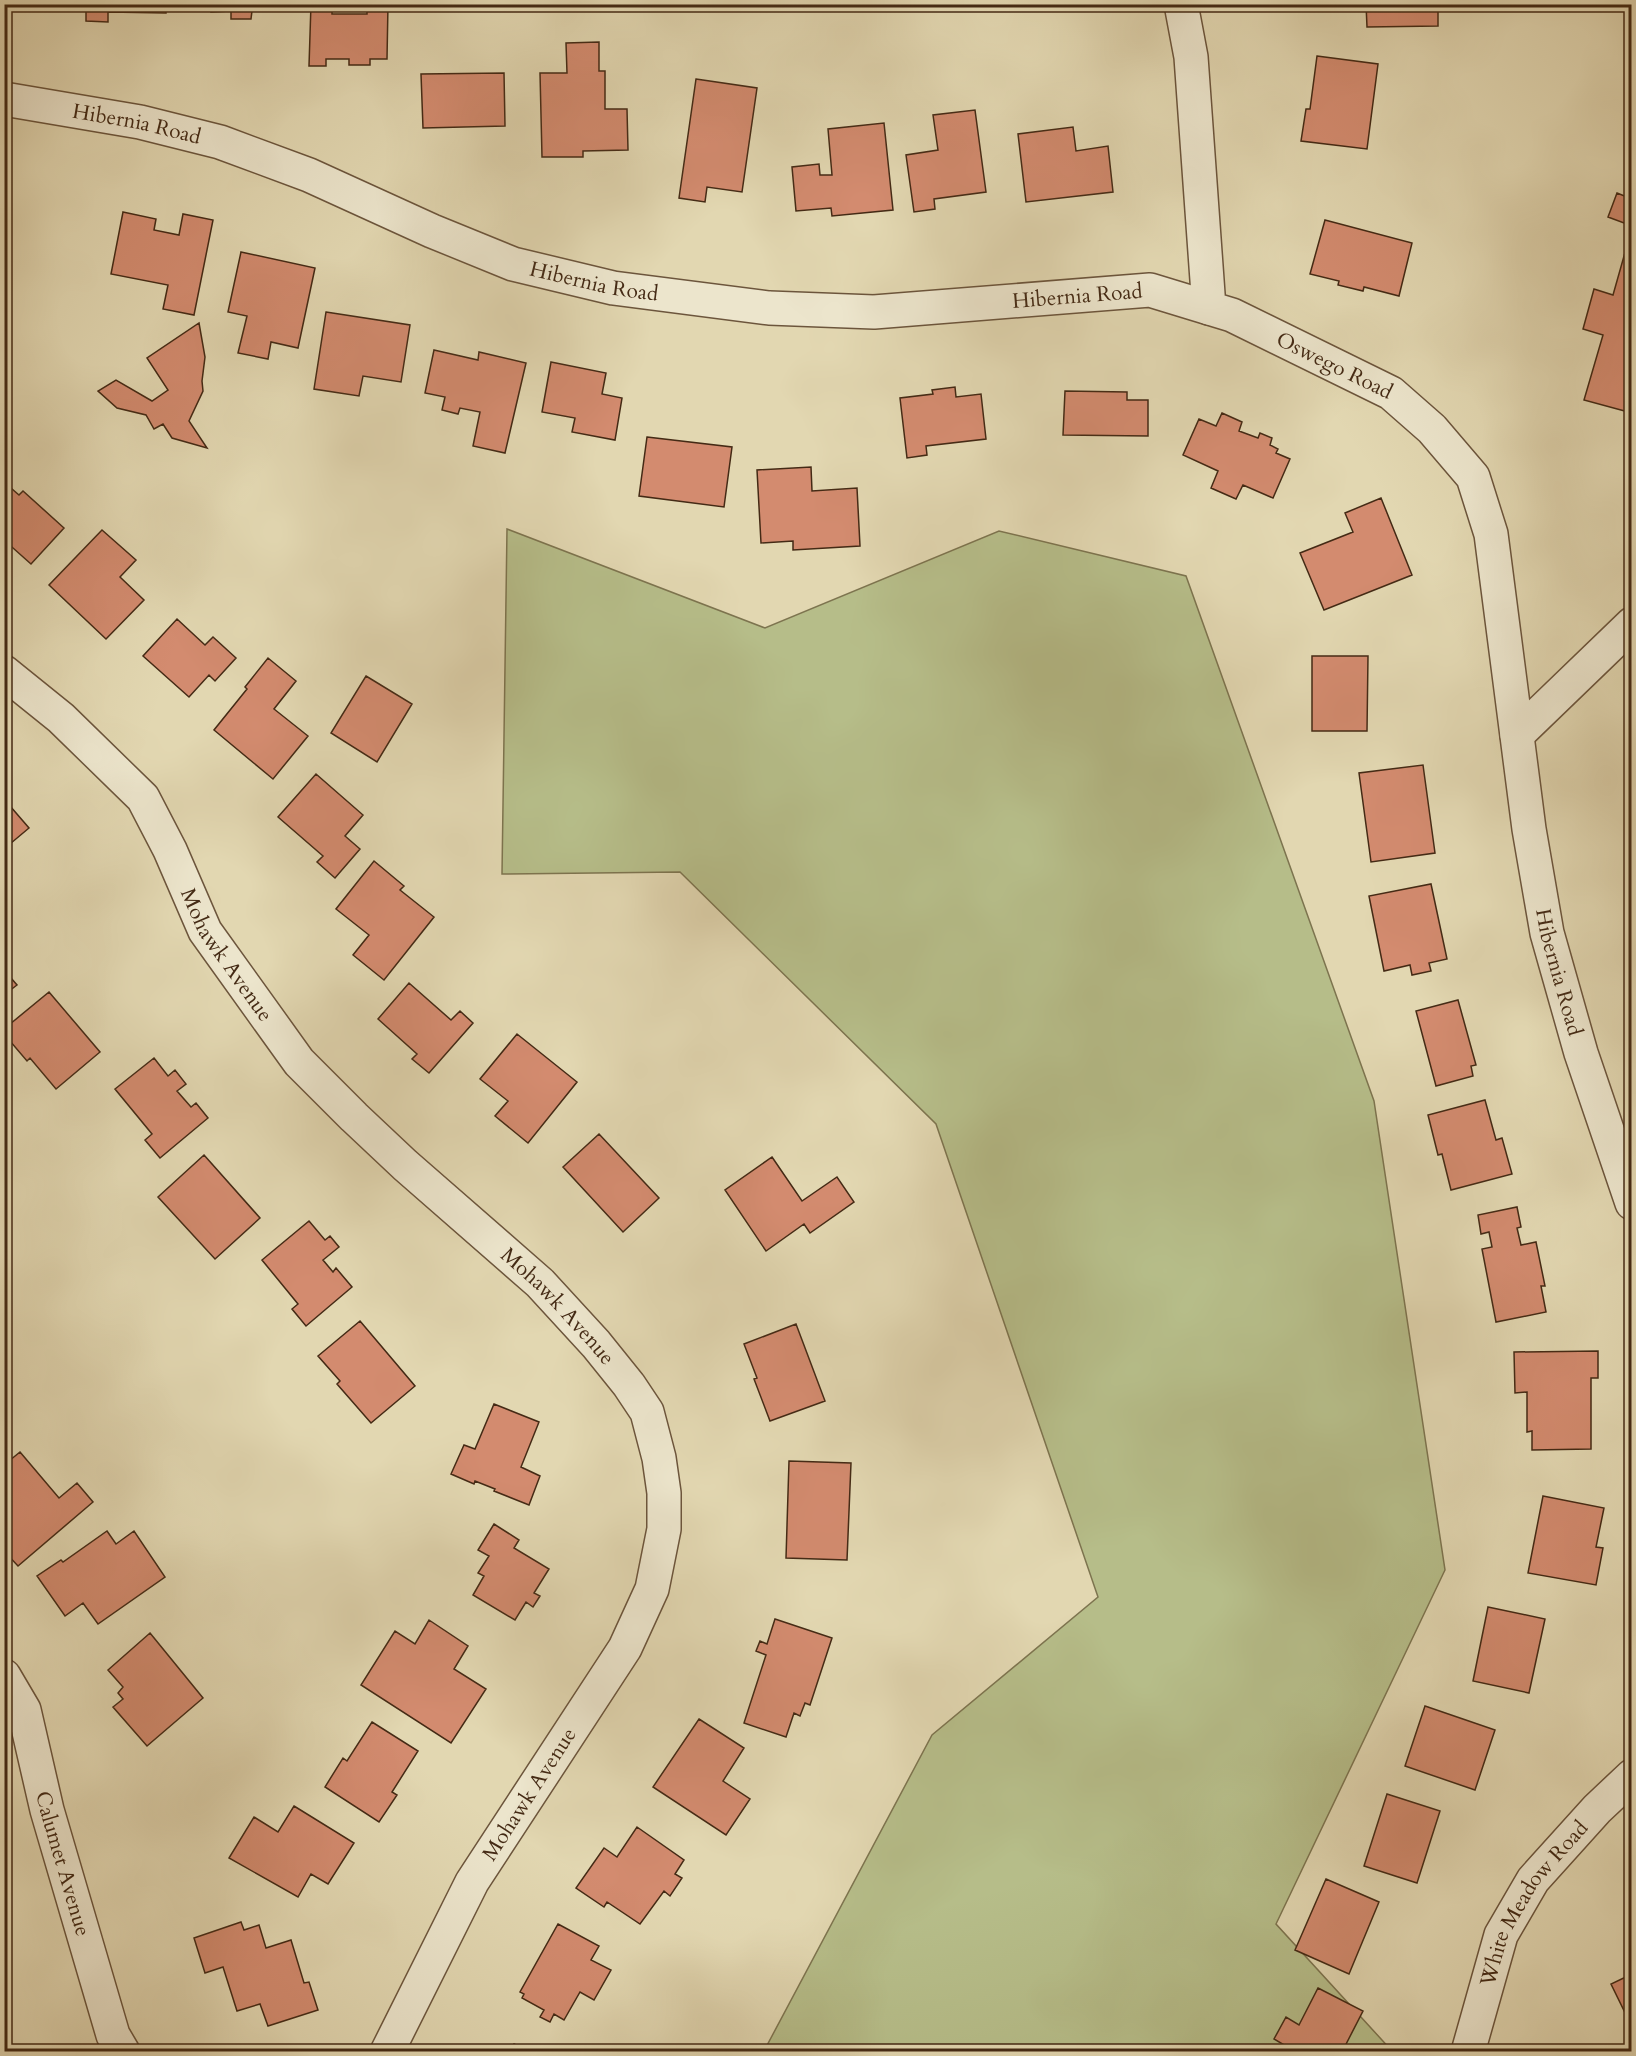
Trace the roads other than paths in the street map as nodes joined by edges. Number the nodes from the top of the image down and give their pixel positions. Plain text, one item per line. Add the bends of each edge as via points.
1 (1181, 4) edge
2 (4, 99) edge
3 (1209, 308) junction
4 (1632, 624) edge
5 (4, 672) edge
6 (1517, 735) junction
7 (1632, 1203) edge
8 (4, 1676) edge
9 (1632, 1776) edge
10 (123, 2052) edge
11 (387, 2052) edge
12 (1468, 2052) edge

1 - 3 street via 1191,57
2 - 3 street, Hibernia Road via 140,122 220,142 309,175 513,264 614,288 769,308 874,312 1150,290
3 - 6 street, Oswego Road via 1232,315 1391,393 1432,429 1473,477 1491,534
4 - 6 street
5 - 11 street, Mohawk Avenue via 61,718 143,798 206,930 299,1062 405,1165 540,1283 602,1352 647,1412 664,1493 664,1529 652,1589 624,1648 472,1882
6 - 7 street, Hibernia Road via 1547,933 1581,1053
8 - 10 street, Calumet Avenue via 24,1710 47,1810 113,2035
9 - 12 street, White Meadow Road via 1533,1880 1502,1935

